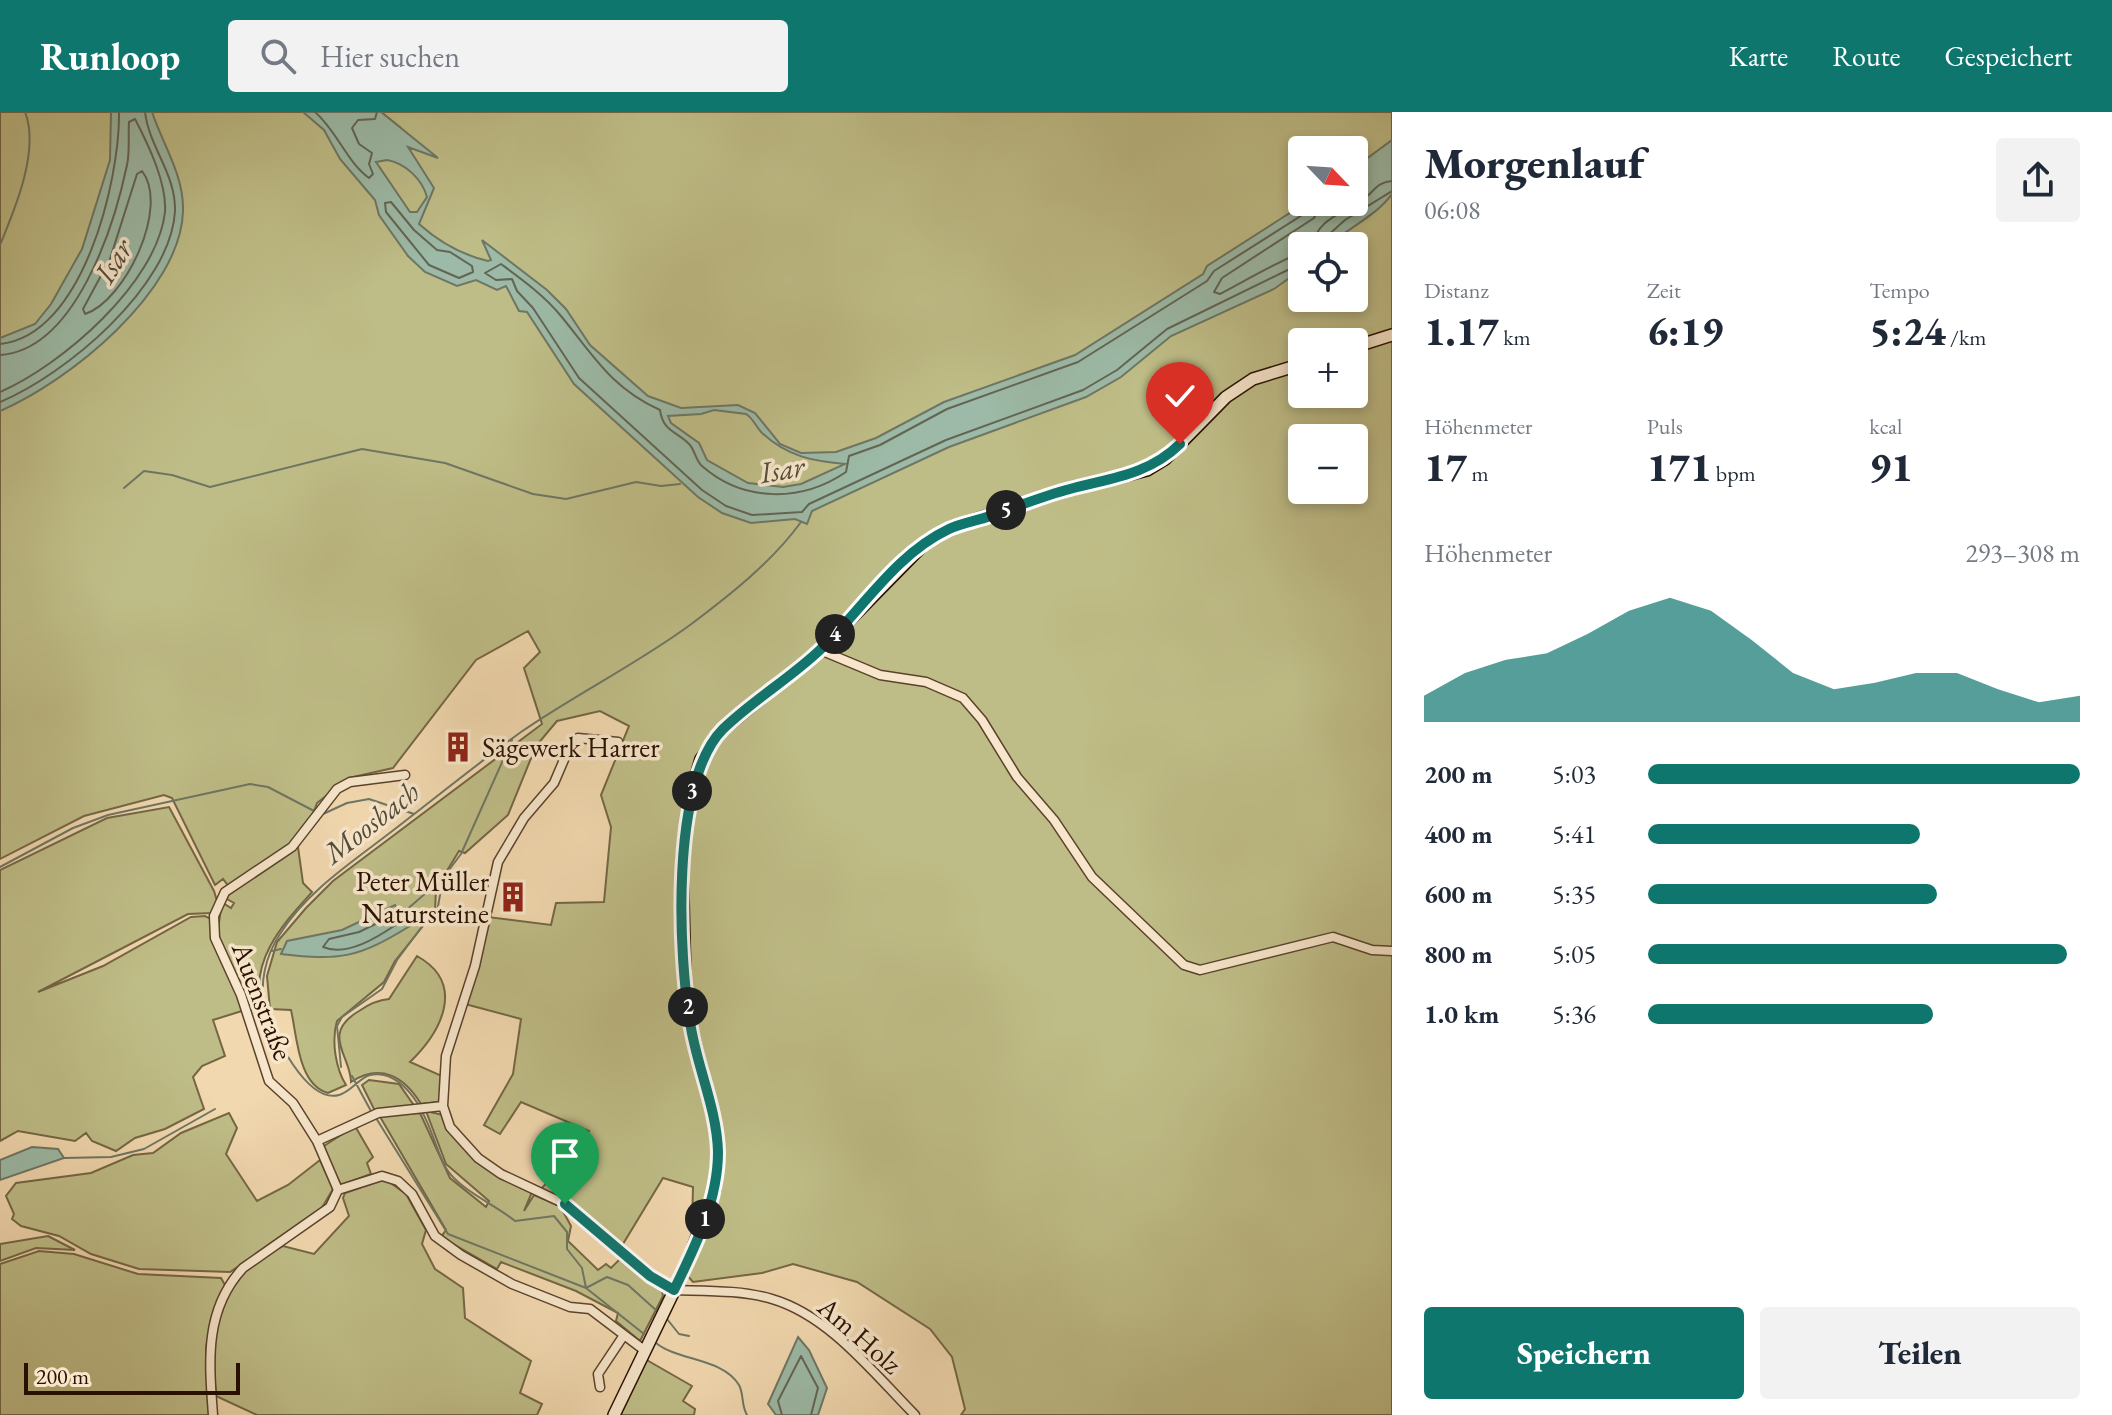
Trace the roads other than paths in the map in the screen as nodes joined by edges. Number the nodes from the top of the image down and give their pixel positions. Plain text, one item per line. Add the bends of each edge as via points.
1 (1392, 335) edge
2 (1368, 343) edge
3 (1288, 368) edge
4 (820, 650) junction
5 (618, 742) dead end
6 (405, 775) dead end
7 (1392, 951) edge
8 (443, 1106) junction
9 (317, 1141) junction
10 (338, 1190) junction
11 (674, 1290) junction
12 (624, 1335) junction
13 (644, 1350) junction
14 (600, 1387) dead end
15 (213, 1415) edge
16 (614, 1415) edge
17 (915, 1415) edge

1 - 2 main road
3 - 4 main road via 1253,379 1226,397 1165,459 1147,470 952,527 927,541
4 - 7 street via 880,675 926,682 963,698 1092,877 1184,965 1200,970 1333,937
4 - 11 main road via 722,730 701,759 691,793 682,861 685,982 718,1153 707,1214
5 - 8 street via 578,738 554,783 524,818 498,862 475,966 446,1056
6 - 9 street, Auenstraße via 350,782 328,797 292,847 225,892 214,916 215,938 241,995 269,1081 293,1103
8 - 9 street via 374,1115
8 - 11 street via 450,1127 478,1158 565,1204
9 - 10 street, Auenstraße
10 - 12 street via 382,1176 398,1181 412,1194 435,1236 461,1255 512,1284 570,1307 590,1309
10 - 15 street via 330,1207 232,1280 212,1328
11 - 13 main road
11 - 17 street, Am Holz via 753,1295 801,1313 833,1334
12 - 13 street
12 - 14 street via 598,1374
13 - 16 main road

